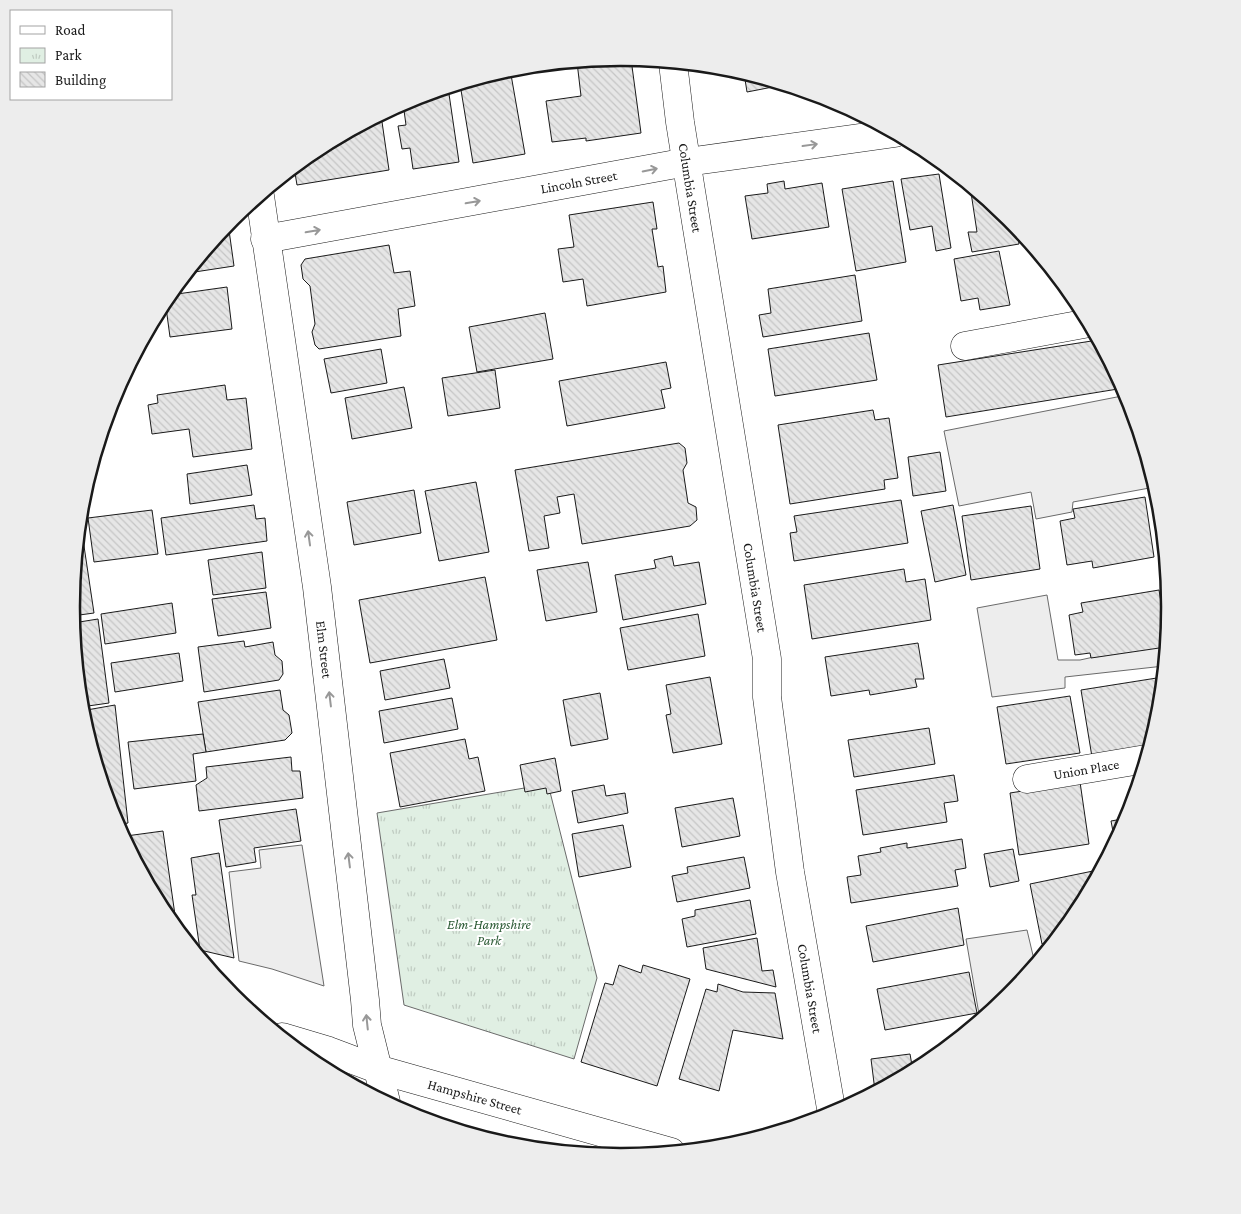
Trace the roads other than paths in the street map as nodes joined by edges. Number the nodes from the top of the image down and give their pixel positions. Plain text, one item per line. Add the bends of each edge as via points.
1 (675, 69) edge
2 (884, 135) edge
3 (687, 162) junction
4 (261, 203) edge
5 (265, 239) junction
6 (1081, 324) edge
7 (965, 346) dead end
8 (1139, 761) edge
9 (1027, 779) dead end
10 (301, 1043) edge
11 (377, 1069) junction
12 (384, 1093) edge
13 (831, 1105) edge
14 (654, 1147) edge

1 - 3 street, Columbia Street
3 -> 2 street, Lincoln Street
5 -> 3 street, Lincoln Street
3 - 13 street, Columbia Street via 767,659 767,697 790,872
4 - 5 street, Elm Street
11 -> 5 street, Elm Street via 367,1025 317,587
6 - 7 street
8 - 9 street, Union Place
10 - 11 street, Hampshire Street
11 - 12 street, Elm Street
11 - 14 street, Hampshire Street

